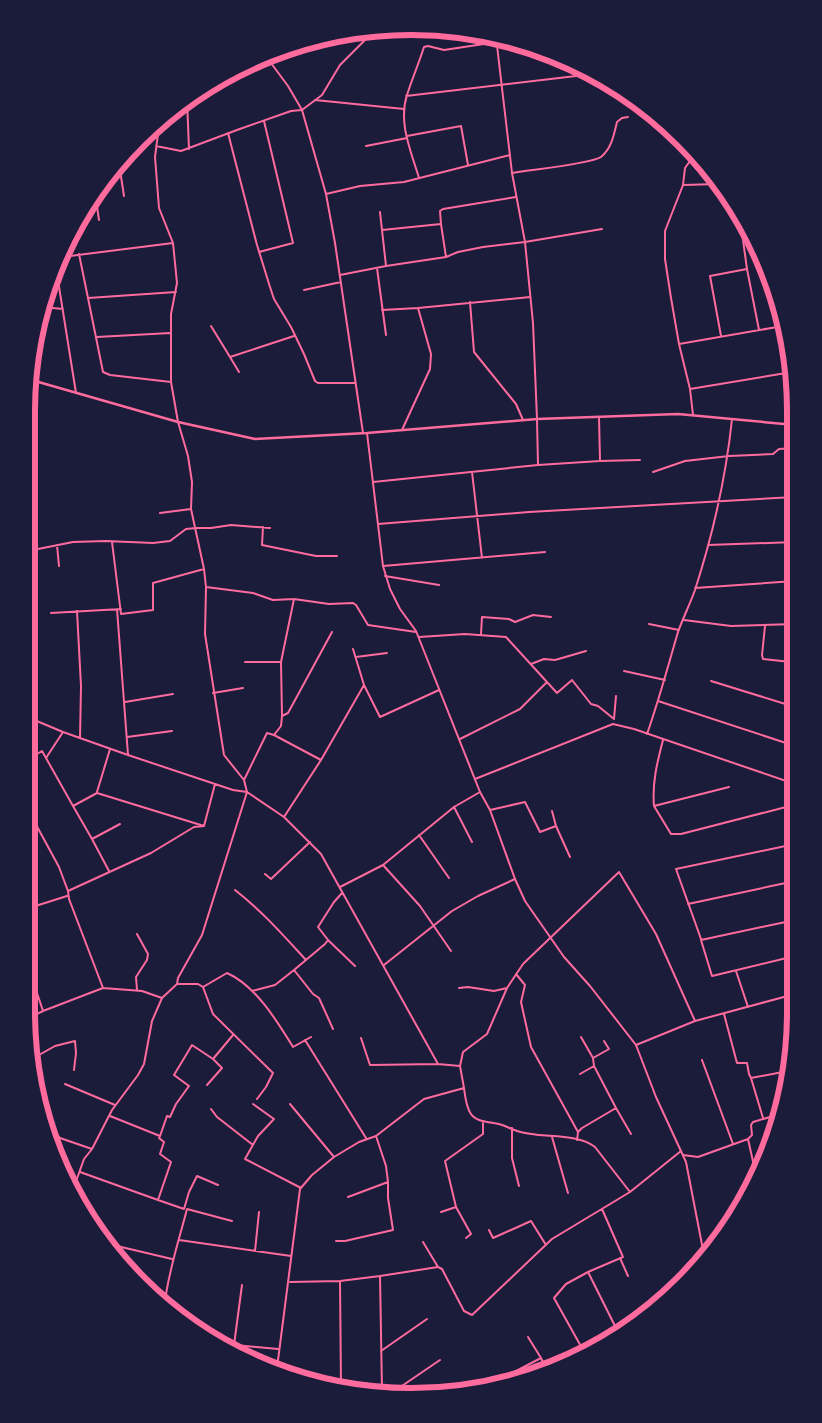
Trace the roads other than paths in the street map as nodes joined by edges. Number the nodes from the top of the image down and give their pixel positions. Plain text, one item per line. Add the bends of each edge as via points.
1 (367, 38) edge
2 (489, 43) edge
3 (497, 45) edge
4 (271, 63) edge
5 (579, 75) edge
6 (501, 86) junction
7 (406, 96) junction
8 (315, 100) junction
9 (187, 109) edge
10 (404, 109) junction
11 (302, 110) junction
12 (628, 116) dead end
13 (264, 122) junction
14 (228, 133) junction
15 (157, 134) edge
16 (407, 137) junction
17 (156, 146) junction
18 (366, 146) dead end
19 (189, 149) junction
20 (510, 155) junction
21 (691, 159) edge
22 (468, 165) junction
23 (120, 173) edge
24 (512, 173) junction
25 (419, 178) junction
26 (711, 184) edge
27 (683, 185) junction
28 (326, 194) junction
29 (124, 196) dead end
30 (516, 197) junction
31 (97, 204) edge
32 (380, 212) dead end
33 (99, 220) dead end
34 (441, 224) junction
35 (602, 229) dead end
36 (382, 230) junction
37 (742, 233) edge
38 (525, 242) junction
39 (173, 243) junction
40 (259, 252) junction
41 (79, 254) junction
42 (69, 256) edge
43 (446, 257) junction
44 (386, 266) junction
45 (377, 268) junction
46 (747, 269) junction
47 (340, 275) junction
48 (58, 282) edge
49 (341, 282) junction
50 (304, 290) dead end
51 (176, 292) junction
52 (530, 297) junction
53 (88, 298) junction
54 (470, 302) junction
55 (50, 308) edge
56 (418, 308) junction
57 (63, 309) junction
58 (382, 310) junction
59 (212, 326) dead end
60 (777, 327) edge
61 (759, 330) junction
62 (170, 333) junction
63 (386, 335) dead end
64 (294, 336) junction
65 (721, 336) junction
66 (96, 337) junction
67 (679, 344) junction
68 (230, 357) junction
69 (239, 372) dead end
70 (785, 373) edge
71 (36, 381) edge
72 (171, 382) junction
73 (355, 383) junction
74 (690, 389) junction
75 (76, 393) junction
76 (693, 416) junction
77 (599, 417) junction
78 (537, 419) junction
79 (732, 419) junction
80 (523, 420) junction
81 (178, 422) junction
82 (787, 424) edge
83 (402, 430) junction
84 (363, 433) junction
85 (368, 433) junction
86 (787, 448) edge
87 (729, 456) junction
88 (640, 460) dead end
89 (600, 461) junction
90 (538, 465) junction
91 (472, 472) junction
92 (653, 472) dead end
93 (373, 482) junction
94 (787, 498) edge
95 (720, 502) junction
96 (190, 509) junction
97 (160, 512) dead end
98 (478, 516) junction
99 (378, 524) junction
100 (263, 527) junction
101 (196, 528) junction
102 (270, 528) dead end
103 (112, 541) junction
104 (787, 542) edge
105 (58, 545) junction
106 (708, 545) junction
107 (35, 550) edge
108 (545, 552) dead end
109 (337, 556) dead end
110 (482, 558) junction
111 (59, 566) dead end
112 (383, 566) junction
113 (204, 569) junction
114 (385, 576) junction
115 (787, 582) edge
116 (439, 586) dead end
117 (206, 587) junction
118 (695, 588) junction
119 (294, 599) junction
120 (117, 609) junction
121 (121, 609) junction
122 (77, 611) junction
123 (51, 613) dead end
124 (551, 617) dead end
125 (684, 620) junction
126 (649, 624) dead end
127 (787, 624) edge
128 (765, 625) junction
129 (679, 630) junction
130 (332, 632) dead end
131 (417, 632) junction
132 (480, 634) junction
133 (419, 638) junction
134 (353, 649) dead end
135 (586, 650) dead end
136 (387, 654) dead end
137 (356, 657) junction
138 (245, 662) dead end
139 (281, 662) junction
140 (787, 662) edge
141 (531, 664) junction
142 (624, 671) dead end
143 (665, 680) junction
144 (711, 681) dead end
145 (546, 682) junction
146 (364, 685) junction
147 (243, 688) dead end
148 (439, 690) junction
149 (213, 693) junction
150 (173, 694) dead end
151 (616, 696) dead end
152 (658, 701) junction
153 (124, 702) junction
154 (787, 705) edge
155 (282, 716) junction
156 (35, 719) edge
157 (614, 719) junction
158 (613, 724) junction
159 (172, 731) dead end
160 (63, 732) junction
161 (647, 734) junction
162 (274, 735) junction
163 (126, 737) junction
164 (80, 738) junction
165 (460, 739) junction
166 (663, 740) junction
167 (787, 743) edge
168 (110, 748) junction
169 (35, 755) edge
170 (128, 755) junction
171 (46, 758) junction
172 (321, 760) junction
173 (475, 779) junction
174 (244, 780) junction
175 (787, 781) edge
176 (215, 784) junction
177 (729, 787) dead end
178 (247, 792) junction
179 (480, 792) junction
180 (96, 793) junction
181 (73, 806) junction
182 (654, 806) junction
183 (454, 807) junction
184 (787, 807) edge
185 (490, 810) junction
186 (552, 811) dead end
187 (284, 817) junction
188 (35, 824) edge
189 (120, 824) dead end
190 (204, 826) junction
191 (556, 826) junction
192 (419, 835) junction
193 (92, 839) junction
194 (310, 842) junction
195 (472, 842) dead end
196 (787, 846) edge
197 (570, 857) dead end
198 (383, 865) junction
199 (109, 871) junction
200 (265, 874) dead end
201 (449, 878) dead end
202 (514, 879) junction
203 (787, 883) edge
204 (339, 887) junction
205 (235, 890) dead end
206 (68, 891) junction
207 (342, 893) junction
208 (68, 896) junction
209 (688, 904) junction
210 (35, 906) edge
211 (787, 922) edge
212 (434, 925) junction
213 (137, 934) dead end
214 (551, 937) junction
215 (328, 940) junction
216 (701, 940) junction
217 (451, 951) dead end
218 (787, 958) edge
219 (306, 960) junction
220 (355, 966) dead end
221 (383, 966) junction
222 (294, 970) junction
223 (736, 970) junction
224 (516, 974) junction
225 (177, 984) junction
226 (35, 987) edge
227 (203, 987) junction
228 (103, 988) junction
229 (459, 988) dead end
230 (507, 988) junction
231 (137, 990) junction
232 (251, 991) junction
233 (787, 996) edge
234 (162, 998) junction
235 (748, 1007) junction
236 (43, 1011) junction
237 (724, 1014) junction
238 (35, 1016) edge
239 (694, 1022) junction
240 (333, 1028) dead end
241 (233, 1035) junction
242 (311, 1037) dead end
243 (582, 1037) dead end
244 (361, 1038) dead end
245 (305, 1040) junction
246 (604, 1041) dead end
247 (636, 1045) junction
248 (37, 1052) edge
249 (593, 1058) junction
250 (212, 1059) junction
251 (702, 1060) dead end
252 (438, 1064) junction
253 (460, 1066) junction
254 (594, 1066) junction
255 (74, 1070) dead end
256 (782, 1072) edge
257 (580, 1074) dead end
258 (751, 1078) junction
259 (65, 1084) dead end
260 (206, 1085) dead end
261 (464, 1088) junction
262 (257, 1099) dead end
263 (253, 1104) dead end
264 (290, 1104) dead end
265 (116, 1105) junction
266 (616, 1108) junction
267 (211, 1109) dead end
268 (110, 1116) junction
269 (772, 1116) edge
270 (763, 1118) junction
271 (484, 1121) junction
272 (512, 1128) junction
273 (578, 1132) junction
274 (55, 1134) edge
275 (631, 1134) dead end
276 (160, 1136) junction
277 (376, 1136) junction
278 (552, 1137) junction
279 (366, 1138) junction
280 (748, 1139) junction
281 (577, 1140) junction
282 (733, 1144) junction
283 (252, 1145) junction
284 (92, 1149) junction
285 (681, 1151) junction
286 (683, 1155) junction
287 (334, 1158) junction
288 (754, 1165) edge
289 (80, 1172) junction
290 (76, 1182) edge
291 (388, 1182) junction
292 (218, 1185) dead end
293 (519, 1186) dead end
294 (301, 1188) junction
295 (630, 1192) junction
296 (568, 1193) dead end
297 (348, 1197) dead end
298 (158, 1200) junction
299 (456, 1207) junction
300 (186, 1209) junction
301 (602, 1209) junction
302 (259, 1212) dead end
303 (441, 1212) dead end
304 (232, 1221) dead end
305 (489, 1230) dead end
306 (466, 1238) dead end
307 (179, 1240) junction
308 (336, 1242) dead end
309 (423, 1242) dead end
310 (546, 1245) junction
311 (117, 1246) edge
312 (703, 1249) edge
313 (256, 1251) junction
314 (292, 1256) junction
315 (620, 1258) junction
316 (172, 1259) junction
317 (438, 1267) junction
318 (588, 1272) junction
319 (380, 1276) junction
320 (628, 1276) dead end
321 (340, 1281) junction
322 (289, 1282) junction
323 (242, 1285) dead end
324 (166, 1297) edge
325 (427, 1319) dead end
326 (616, 1328) edge
327 (528, 1337) dead end
328 (234, 1344) edge
329 (239, 1345) edge
330 (581, 1347) edge
331 (278, 1350) junction
332 (381, 1350) junction
333 (541, 1358) junction
334 (440, 1360) dead end
335 (277, 1363) edge
336 (544, 1363) edge
337 (509, 1375) edge
338 (341, 1381) edge
339 (382, 1387) edge
340 (400, 1388) edge

1 - 8 street via 340,65 322,95
2 - 7 street via 444,50 424,47
3 - 6 street
4 - 11 street
5 - 6 street
6 - 7 street
6 - 20 street
7 - 10 street
8 - 10 street
8 - 11 street
9 - 19 street
10 - 16 street
11 - 13 street
11 - 28 street
12 - 24 street via 616,122 612,143 600,157 581,163
13 - 14 street
13 - 40 street via 293,243
14 - 19 street
14 - 40 street
15 - 17 street
16 - 18 street
16 - 22 street via 461,126
16 - 25 street
17 - 19 street via 182,151
17 - 39 street via 159,208
20 - 22 street
20 - 24 street
21 - 27 street via 685,168
22 - 25 street
23 - 29 street
24 - 30 street
25 - 28 street
26 - 27 street
27 - 67 street via 664,231 665,259
28 - 47 street
30 - 34 street via 444,209 440,211
30 - 38 street
31 - 33 street
32 - 36 street
34 - 36 street
34 - 43 street
35 - 38 street
36 - 44 street
37 - 46 street
38 - 43 street via 458,252
38 - 52 street
39 - 41 street
39 - 51 street
40 - 64 street via 274,299
41 - 42 street
41 - 53 street
43 - 44 street
44 - 45 street
45 - 47 street
45 - 58 street
46 - 61 street
46 - 65 street via 710,276
47 - 49 street
48 - 57 street
49 - 50 street
49 - 73 street
51 - 53 street
51 - 62 street
52 - 54 street
52 - 78 street
53 - 66 street
54 - 56 street
54 - 80 street via 474,352 516,404
55 - 57 street
56 - 58 street
56 - 83 street via 431,354 430,369
57 - 75 street
58 - 63 street
59 - 68 street
60 - 61 street
61 - 65 street
62 - 66 street
62 - 72 street
64 - 68 street
64 - 73 street via 315,381
65 - 67 street
66 - 72 street via 103,372
67 - 74 street
68 - 69 street
70 - 74 street
71 - 75 main road
72 - 81 street
73 - 84 street
74 - 76 street
75 - 81 main road
76 - 77 main road
76 - 79 main road
77 - 78 main road
77 - 89 street
78 - 80 main road
78 - 90 street
79 - 82 main road
79 - 87 street
80 - 83 main road
81 - 84 main road via 255,439
81 - 96 street via 190,465
83 - 85 main road
84 - 85 main road
85 - 93 street
86 - 87 street via 773,454
87 - 92 street via 685,461
87 - 95 street
88 - 89 street
89 - 90 street
90 - 91 street
91 - 93 street
91 - 98 street
93 - 99 street
94 - 95 street
95 - 98 street
95 - 106 street
96 - 97 street
96 - 101 street
98 - 99 street
98 - 110 street
99 - 112 street
100 - 101 street
100 - 102 street
100 - 109 street via 262,545 316,556
101 - 103 street via 186,529 170,541
101 - 113 street
103 - 105 street
103 - 121 street
104 - 106 street
105 - 107 street
105 - 111 street
106 - 118 street
108 - 110 street
110 - 112 street
112 - 114 street
113 - 117 street
113 - 121 street via 153,583 153,610 121,614
114 - 116 street
114 - 131 street via 400,609
115 - 118 street
117 - 119 street via 253,593 273,600
117 - 149 street via 204,634
118 - 125 street
119 - 131 street via 329,604 353,603 368,625
119 - 139 street
120 - 121 street
120 - 122 street
120 - 153 street
122 - 123 street
122 - 164 street
124 - 132 street via 533,615 514,622 482,617
125 - 128 street via 731,626
125 - 129 street
126 - 129 street
127 - 128 street
128 - 140 street via 763,659
129 - 143 street
130 - 155 street via 288,713
131 - 133 street
132 - 133 street
132 - 141 street via 506,637
133 - 148 street
134 - 137 street
135 - 141 street
136 - 137 street
137 - 146 street
138 - 139 street
139 - 155 street
141 - 145 street
142 - 143 street
143 - 152 street
144 - 154 street
145 - 157 street via 557,693 572,680 591,704
145 - 165 street via 520,709
146 - 148 street via 380,717
146 - 172 street
147 - 149 street
148 - 165 street
149 - 174 street via 224,756
150 - 153 street
151 - 157 street
152 - 161 street
152 - 167 street
153 - 163 street
155 - 162 street via 281,726
156 - 160 street
157 - 158 street
158 - 161 street
158 - 173 street
159 - 163 street
160 - 164 street
160 - 171 street
161 - 166 street
162 - 172 street
162 - 174 street via 267,733
163 - 170 street
164 - 168 street
165 - 173 street
166 - 175 street
166 - 182 street via 654,771
168 - 170 street
168 - 180 street
169 - 171 street via 42,751
170 - 176 street
171 - 181 street
172 - 187 street
173 - 179 street
174 - 178 street
176 - 178 street
176 - 190 street
177 - 182 street
178 - 187 street
178 - 225 street via 202,935
179 - 183 street
179 - 185 street
180 - 181 street
180 - 190 street
181 - 193 street
182 - 184 street via 671,834
183 - 192 street
183 - 195 street
185 - 191 street via 525,802 540,832
185 - 202 street
186 - 191 street
187 - 194 street
188 - 206 street via 59,867
189 - 193 street
190 - 199 street via 194,827 150,853
191 - 197 street
192 - 198 street
192 - 201 street
193 - 199 street
194 - 200 street via 271,879
194 - 204 street via 321,854
196 - 209 street via 676,869
198 - 204 street
198 - 212 street
199 - 206 street
202 - 212 street via 478,896
202 - 214 street via 525,901
203 - 209 street
204 - 207 street
205 - 219 street via 264,915
206 - 208 street
207 - 215 street via 318,927
207 - 221 street
208 - 210 street
208 - 228 street
209 - 216 street
211 - 216 street
212 - 217 street
212 - 221 street
213 - 231 street via 148,954 136,977
214 - 224 street
214 - 239 street via 619,872 656,934
214 - 247 street
215 - 219 street
215 - 220 street
216 - 223 street via 712,976
218 - 223 street
219 - 222 street
221 - 252 street
222 - 232 street via 275,985
222 - 240 street via 319,998
223 - 235 street
224 - 230 street
224 - 273 street via 525,986 521,1002 531,1046
225 - 227 street
225 - 234 street
226 - 236 street
227 - 232 street via 227,974 237,978
227 - 241 street via 211,1011
228 - 231 street
228 - 236 street
229 - 230 street
230 - 253 street via 487,1034 463,1052
231 - 234 street
232 - 245 street via 269,1009 293,1047
233 - 235 street
234 - 265 street via 152,1021 144,1064
235 - 237 street
236 - 238 street
237 - 239 street
237 - 258 street via 737,1063 747,1063
239 - 247 street
241 - 250 street
241 - 262 street via 273,1073
242 - 245 street
243 - 249 street
244 - 252 street via 370,1065
245 - 279 street
246 - 249 street via 608,1050
247 - 285 street
248 - 255 street via 39,1055 55,1046 75,1041
249 - 254 street
250 - 260 street via 222,1068
250 - 276 street via 192,1045 174,1075 189,1086 170,1117 167,1116
251 - 282 street
252 - 253 street
253 - 261 street
254 - 257 street
254 - 266 street
256 - 258 street
258 - 270 street
259 - 265 street
261 - 271 street via 468,1110 472,1116
261 - 277 street via 424,1099
263 - 283 street via 274,1119
264 - 287 street
265 - 268 street
266 - 273 street
266 - 275 street
267 - 283 street
268 - 276 street
268 - 284 street
269 - 270 street
270 - 280 street via 751,1123 752,1135
271 - 272 street
271 - 299 street via 483,1134 445,1161
272 - 278 street
272 - 293 street via 512,1158
273 - 281 street
274 - 284 street
276 - 298 street via 164,1142 160,1154 171,1162
277 - 279 street
277 - 291 street
278 - 281 street
278 - 296 street
279 - 287 street
280 - 282 street
280 - 288 street
281 - 295 street via 595,1147
282 - 286 street via 698,1157
283 - 294 street via 245,1159
284 - 289 street
285 - 286 street
285 - 295 street
286 - 312 street
287 - 294 street
289 - 290 street
289 - 298 street
291 - 297 street
291 - 308 street via 393,1230
292 - 300 street via 197,1176 189,1192
294 - 314 street
295 - 301 street
298 - 300 street
299 - 303 street
299 - 306 street via 471,1234
300 - 304 street
300 - 307 street
301 - 310 street
301 - 315 street via 623,1257
302 - 313 street
305 - 310 street via 493,1238 531,1221
307 - 313 street
307 - 316 street
309 - 317 street
310 - 317 street via 472,1315 464,1312
311 - 316 street
313 - 314 street
314 - 322 street
315 - 318 street
315 - 320 street
316 - 324 street
317 - 319 street
318 - 326 street
318 - 330 street via 566,1284 554,1298
319 - 321 street
319 - 332 street
321 - 322 street
321 - 338 street
322 - 331 street
323 - 328 street
325 - 332 street
327 - 333 street
329 - 331 street
331 - 335 street
332 - 339 street
333 - 336 street
333 - 337 street
334 - 340 street

